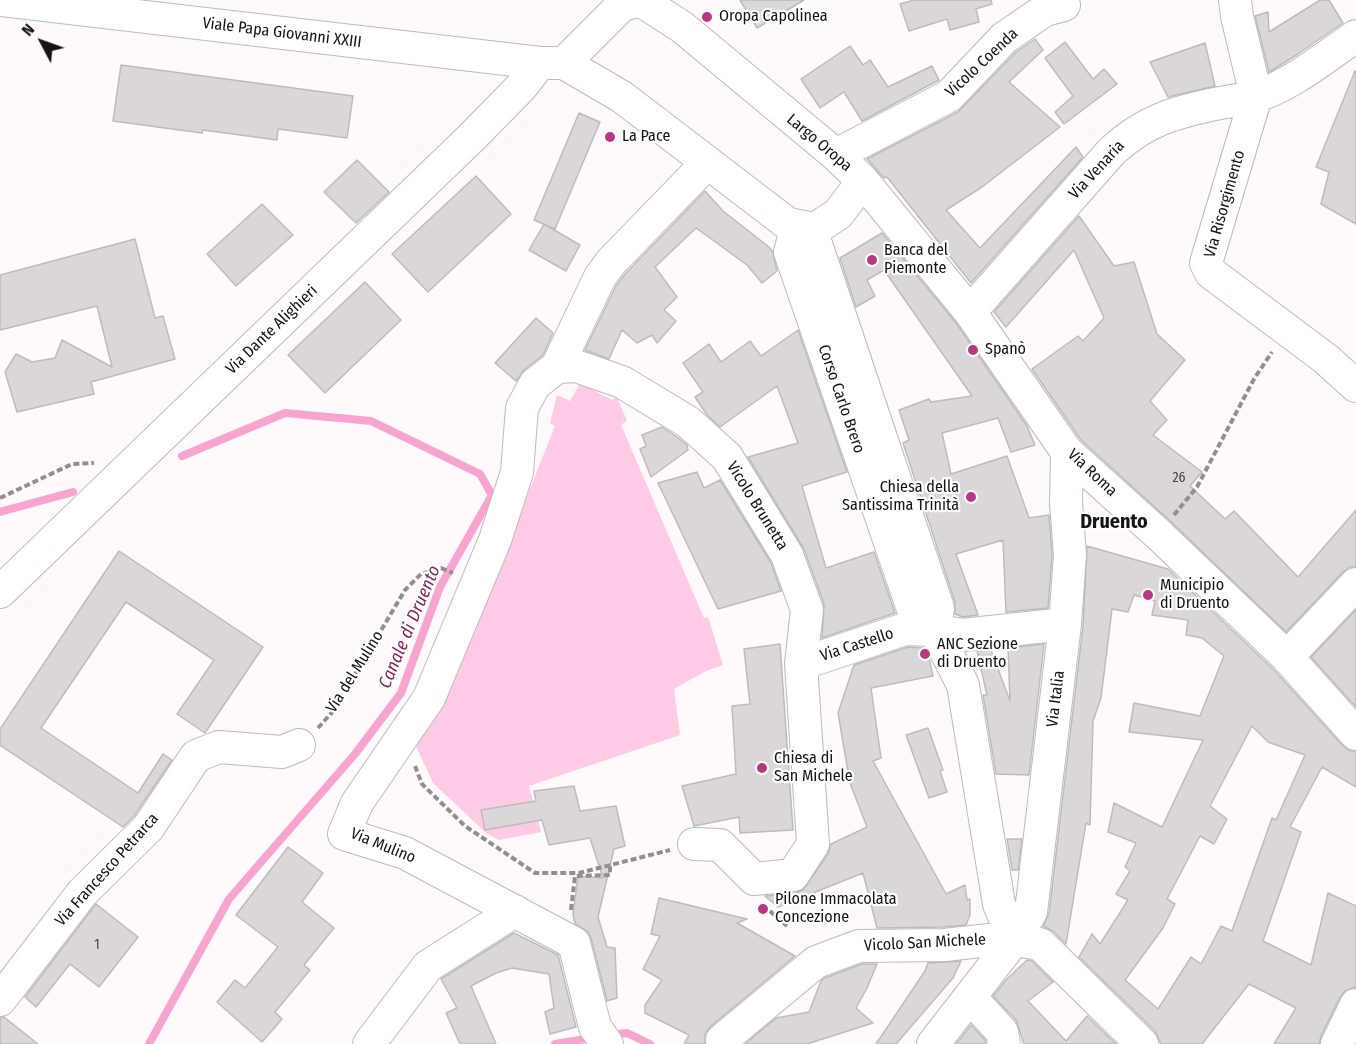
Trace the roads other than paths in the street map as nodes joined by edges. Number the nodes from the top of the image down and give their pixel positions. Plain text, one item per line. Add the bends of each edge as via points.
1 (0, 0) edge
2 (641, 0) edge
3 (1235, 0) edge
4 (1064, 5) dead end
5 (1356, 36) edge
6 (562, 67) junction
7 (1256, 96) junction
8 (836, 155) junction
9 (707, 163) junction
10 (863, 181) junction
11 (806, 228) junction
12 (970, 312) junction
13 (557, 367) junction
14 (1356, 386) edge
15 (1067, 452) junction
16 (1356, 584) edge
17 (0, 592) edge
18 (1065, 624) junction
19 (935, 630) junction
20 (1287, 657) junction
21 (801, 664) junction
22 (1356, 734) edge
23 (299, 745) road end
24 (694, 843) road end
25 (515, 911) junction
26 (1014, 940) junction
27 (970, 997) junction
28 (0, 1000) edge
29 (1356, 1005) edge
30 (603, 1038) edge
31 (722, 1040) dead end
32 (369, 1044) edge
33 (933, 1044) edge
34 (1004, 1044) edge
35 (1142, 1044) edge
36 (1337, 1044) edge

1 - 6 street, Viale Papa Giovanni XXIII
2 - 6 street, Largo Oropa via 622,5
2 - 8 street, Largo Oropa via 681,27
3 - 7 street
4 - 8 street, Vicolo Coenda via 1045,10 1004,38 949,96
5 - 7 street, Via Venaria via 1286,82
6 - 9 street via 622,97
6 - 17 street, Via Dante Alighieri via 522,86
7 - 12 street, Via Venaria via 1187,110 1149,123 1128,137
7 - 14 street, Via Risorgimento via 1206,263 1211,273
8 - 10 street, Largo Oropa
9 - 11 street via 788,224
9 - 13 street via 600,277
10 - 11 street, Largo Oropa via 838,214
10 - 12 street, Via Roma
11 - 19 street, Corso Carlo Brero via 790,252 915,615
12 - 15 street, Via Roma
13 - 21 street, Vicolo Brunetta via 576,366 622,382 688,423 726,457 787,555 807,610
13 - 25 street, Via Mulino via 535,384 522,408 517,472 495,540 429,698 357,803 344,834 405,853
15 - 18 street, Via Italia via 1070,555
15 - 20 street, Via Roma
16 - 20 street
18 - 19 street, Via Castello via 962,635
18 - 26 street, Via Italia via 1031,912
19 - 21 street, Via Castello via 905,629
19 - 26 street, Corso Carlo Brero via 963,685 999,904
20 - 22 street, Via Roma
21 - 24 street, Via Castello via 813,844 792,875 754,879 720,845
23 - 28 street, Via Francesco Petrarca via 282,752 219,747 196,756 148,828 82,893
25 - 30 street, Via Mulino via 574,943
25 - 32 street via 428,966
26 - 27 street, Via Italia
26 - 31 street, Vicolo San Michele via 859,946 816,962
26 - 35 street, Vicolo San Michele via 1040,944
27 - 33 street, Via Italia
27 - 34 street via 1002,1032
29 - 36 street

